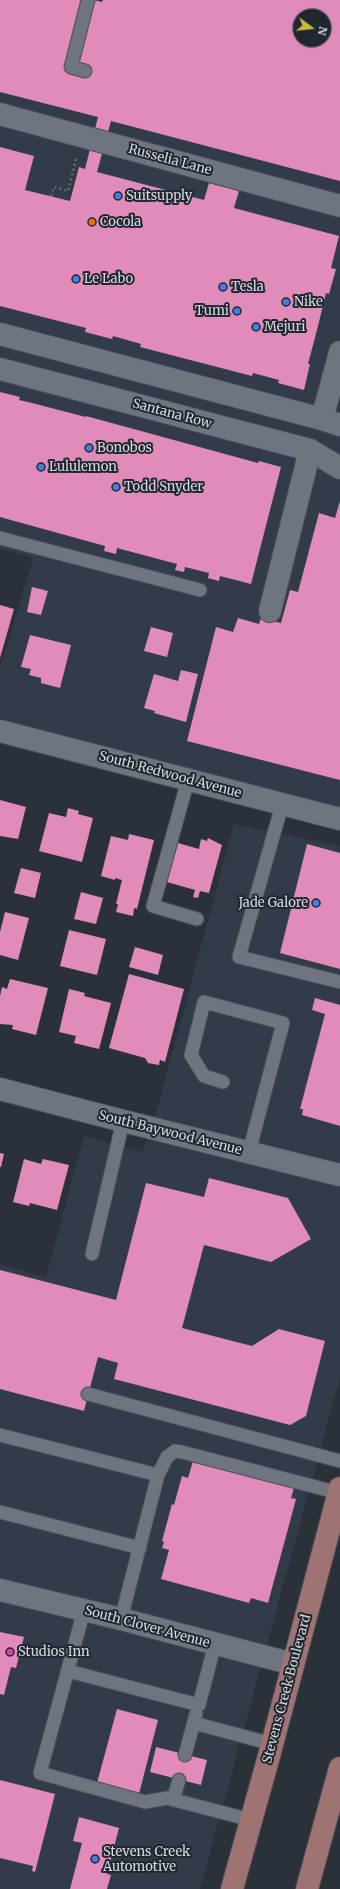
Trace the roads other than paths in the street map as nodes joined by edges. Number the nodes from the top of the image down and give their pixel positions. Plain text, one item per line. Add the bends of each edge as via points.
1 (88, 0) edge
2 (85, 71) dead end
3 (0, 114) edge
4 (340, 206) edge
5 (0, 334) edge
6 (340, 352) edge
7 (0, 369) edge
8 (331, 422) edge
9 (310, 450) junction
10 (340, 468) edge
11 (0, 538) edge
12 (200, 590) dead end
13 (270, 611) dead end
14 (0, 731) edge
15 (188, 780) junction
16 (282, 804) junction
17 (340, 820) edge
18 (197, 920) dead end
19 (340, 982) edge
20 (223, 1082) dead end
21 (0, 1088) edge
22 (123, 1121) junction
23 (249, 1152) junction
24 (340, 1175) edge
25 (92, 1254) dead end
26 (88, 1394) dead end
27 (0, 1435) edge
28 (340, 1461) edge
29 (158, 1475) junction
30 (339, 1491) edge
31 (0, 1512) edge
32 (140, 1548) junction
33 (0, 1590) edge
34 (84, 1610) junction
35 (121, 1619) junction
36 (214, 1644) junction
37 (293, 1664) junction
38 (68, 1671) junction
39 (199, 1705) junction
40 (194, 1723) junction
41 (272, 1744) junction
42 (185, 1755) dead end
43 (340, 1768) edge
44 (179, 1780) dead end
45 (173, 1800) junction
46 (251, 1820) junction
47 (232, 1889) edge
48 (307, 1889) edge

1 - 2 lane via 71,67
3 - 4 street, Russelia Lane
5 - 8 street
6 - 8 street
7 - 9 street, Santana Row
9 - 10 street, Santana Row
9 - 13 street
11 - 12 lane
14 - 15 street, South Redwood Avenue
15 - 16 street, South Redwood Avenue
15 - 18 lane via 154,906
16 - 17 street, South Redwood Avenue
16 - 19 lane via 239,957
20 - 23 lane via 204,1076 191,1055 204,1002 283,1024
21 - 22 street, South Baywood Avenue
22 - 23 street, South Baywood Avenue
22 - 25 lane
23 - 24 street, South Baywood Avenue
26 - 28 lane
27 - 29 lane
29 - 30 lane via 167,1457 175,1451
29 - 32 lane
30 - 37 main road, Stevens Creek Boulevard
31 - 32 lane
32 - 35 lane
33 - 34 street, South Clover Avenue
34 - 35 street, South Clover Avenue
34 - 38 lane
35 - 36 street, South Clover Avenue
36 - 37 street, South Clover Avenue
36 - 39 lane
37 - 41 main road, Stevens Creek Boulevard
38 - 39 lane
38 - 45 lane via 40,1774 145,1802 167,1798
39 - 40 lane
40 - 41 lane
40 - 42 lane
41 - 46 main road, Stevens Creek Boulevard
43 - 48 main road
44 - 45 lane
45 - 46 lane
46 - 47 main road, Stevens Creek Boulevard

